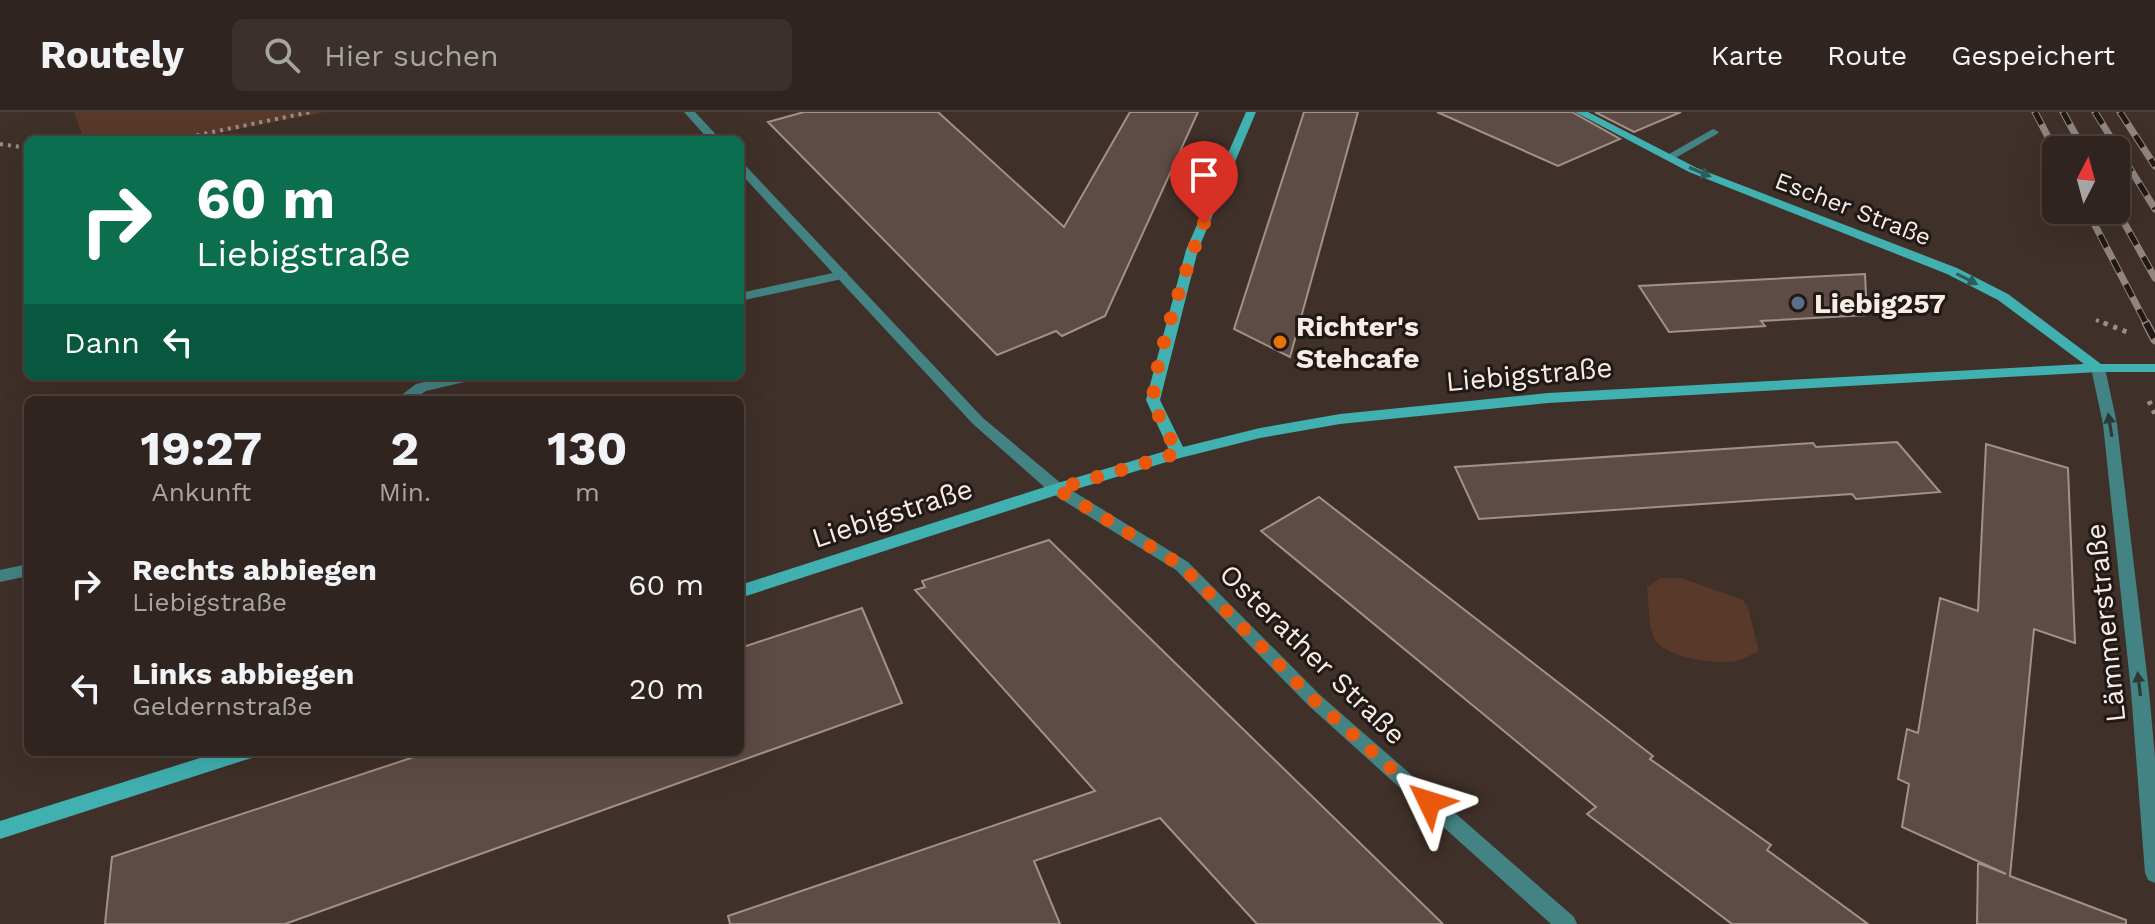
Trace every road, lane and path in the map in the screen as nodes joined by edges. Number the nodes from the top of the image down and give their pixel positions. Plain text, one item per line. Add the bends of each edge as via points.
1 (311, 112) edge
2 (689, 112) edge
3 (1251, 112) edge
4 (1580, 112) edge
5 (1713, 132) dead end
6 (193, 136) edge
7 (711, 136) edge
8 (0, 144) edge
9 (24, 147) edge
10 (1668, 158) junction
11 (744, 170) edge
12 (842, 275) junction
13 (744, 296) edge
14 (2098, 368) junction
15 (2155, 368) edge
16 (453, 380) edge
17 (408, 396) edge
18 (2149, 400) dead end
19 (2155, 414) edge
20 (1178, 453) junction
21 (1057, 489) junction
22 (24, 571) edge
23 (0, 576) edge
24 (744, 591) edge
25 (232, 756) edge
26 (0, 830) edge
27 (2155, 873) edge
28 (1566, 924) edge

1 - 6 path
2 - 7 street
3 - 20 street via 1192,250 1153,400
4 - 10 street, Escher Straße
5 - 10 street
8 - 9 path
10 -> 14 street, Escher Straße via 1952,271 2003,297
11 - 12 street, Osterather Straße
12 - 13 street
12 - 21 street, Osterather Straße via 978,421
14 - 15 street, Liebigstraße
14 - 20 street, Liebigstraße via 1548,398 1340,419
27 -> 14 street, Lämmerstraße via 2110,424
16 - 17 street via 421,387
18 - 19 path
20 - 21 street, Liebigstraße
21 - 24 street, Liebigstraße
21 - 28 street, Osterather Straße via 1182,566 1314,700
22 - 23 street
25 - 26 street

